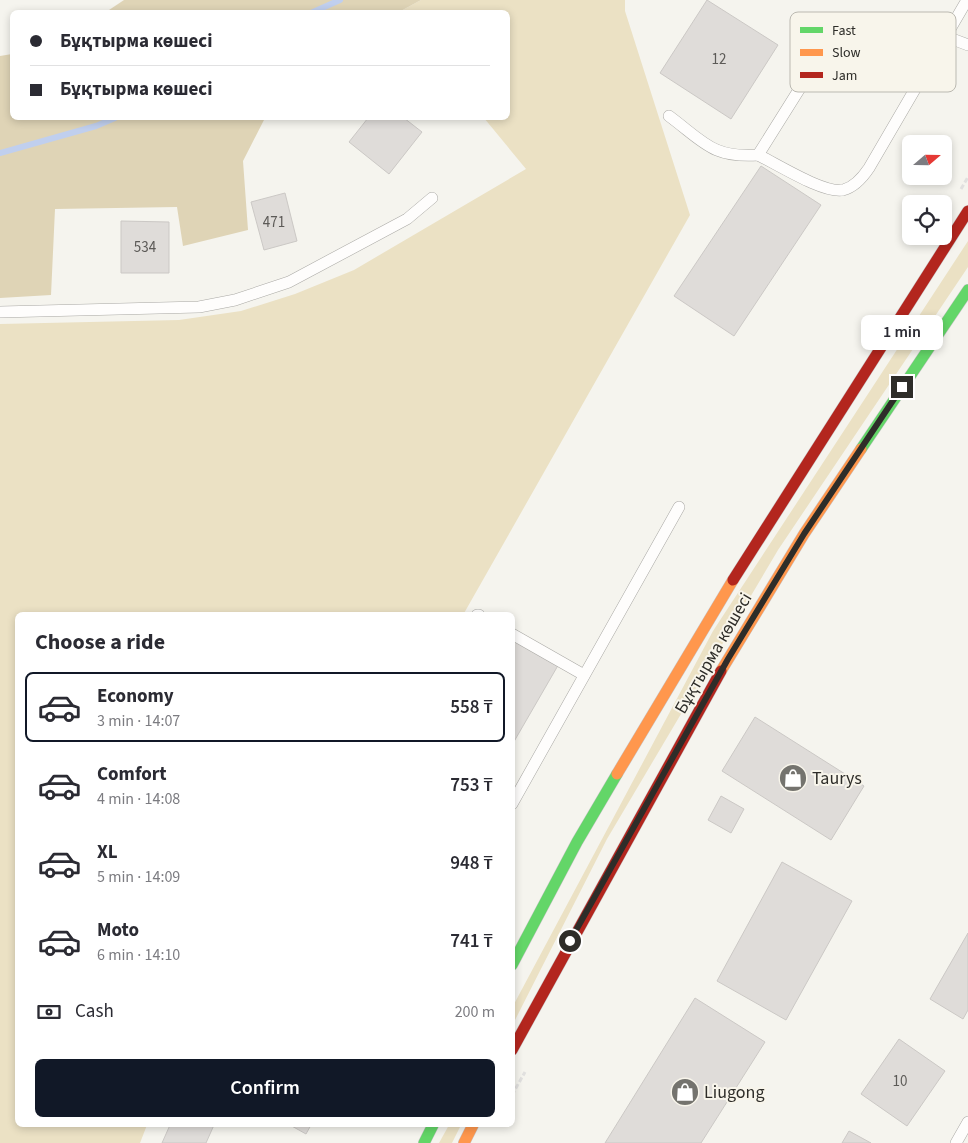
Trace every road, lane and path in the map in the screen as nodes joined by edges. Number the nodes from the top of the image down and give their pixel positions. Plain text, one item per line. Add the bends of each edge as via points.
1 (968, 0) edge
2 (956, 23) edge
3 (956, 41) edge
4 (968, 45) edge
5 (798, 92) edge
6 (915, 92) edge
7 (669, 116) dead end
8 (758, 155) junction
9 (432, 198) dead end
10 (968, 211) edge
11 (968, 290) edge
12 (0, 312) edge
13 (679, 507) dead end
14 (515, 636) edge
15 (584, 675) junction
16 (515, 799) edge
17 (515, 958) edge
18 (515, 1044) edge
19 (968, 1122) edge
20 (431, 1127) edge
21 (472, 1127) edge
22 (424, 1143) edge
23 (464, 1143) edge
24 (956, 1143) edge

1 - 2 lane
3 - 4 lane
5 - 8 lane
6 - 8 lane via 869,168 855,184 843,190 829,189
7 - 8 lane via 724,154
9 - 12 lane via 407,219 289,282 235,300 199,306
10 - 17 main road, Бұқтырма көшесі via 708,620 577,842
11 - 18 main road, Бұқтырма көшесі via 804,534 728,659
13 - 15 lane
14 - 15 lane
15 - 16 lane
19 - 24 lane
20 - 22 main road
21 - 23 main road

